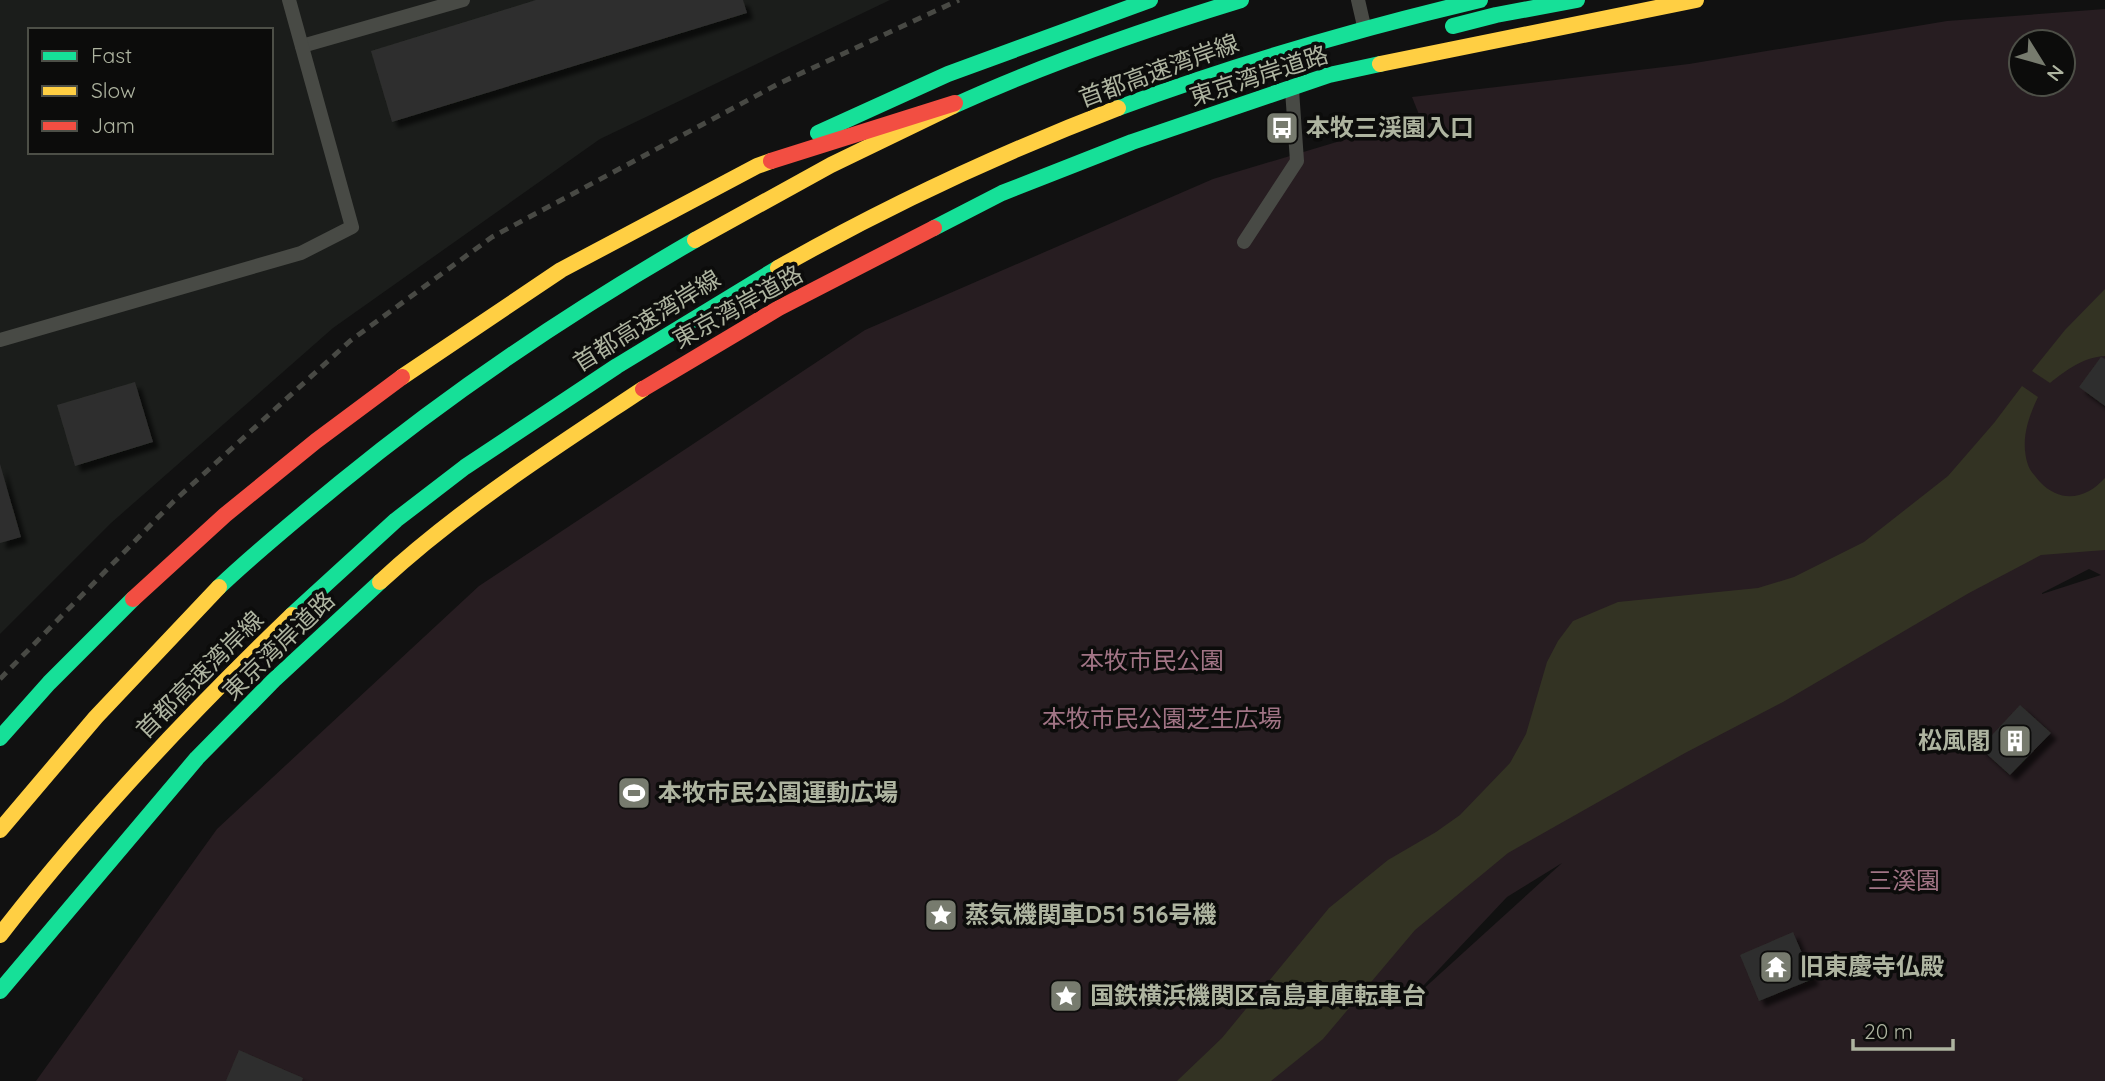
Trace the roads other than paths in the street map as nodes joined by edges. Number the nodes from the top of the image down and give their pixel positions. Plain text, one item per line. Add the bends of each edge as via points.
1 (289, 0) edge
2 (463, 0) edge
3 (1150, 0) edge
4 (1241, 0) edge
5 (1358, 0) edge
6 (1480, 0) edge
7 (1577, 0) edge
8 (1696, 0) edge
9 (1443, 29) dead end
10 (302, 46) junction
11 (1372, 53) junction
12 (1338, 57) dead end
13 (1311, 64) dead end
14 (1292, 89) junction
15 (955, 103) junction
16 (1063, 152) dead end
17 (1244, 242) dead end
18 (496, 333) dead end
19 (0, 340) edge
20 (537, 459) junction
21 (14, 722) junction
22 (0, 732) edge
23 (0, 738) edge
24 (0, 830) edge
25 (0, 935) edge
26 (0, 990) edge

1 - 10 lane
2 - 10 lane
3 - 18 highway via 948,74 796,143 652,229
4 - 15 highway, 首都高速湾岸線 via 1084,49
5 - 11 lane
6 - 25 highway, 首都高速湾岸線, bridge via 1231,67 1089,120 871,219 747,285 623,362 418,502 322,586 136,771
7 - 9 highway, bridge
8 - 11 highway, 東京湾岸道路
10 - 19 lane via 352,227 301,253
11 - 14 highway, 東京湾岸道路
12 - 13 highway
14 - 17 lane via 1297,161
14 - 20 highway, 東京湾岸道路 via 1132,142 1002,192 779,308 673,370
15 - 21 highway, bridge via 757,166 561,270 394,383 225,515 133,599
15 - 24 highway, 首都高速湾岸線, bridge via 807,176 673,251 422,417 271,539 158,650 52,765
16 - 20 highway via 759,304 647,372
20 - 26 highway, 東京湾岸道路 via 410,554 274,680 197,758
21 - 22 highway
21 - 23 highway

